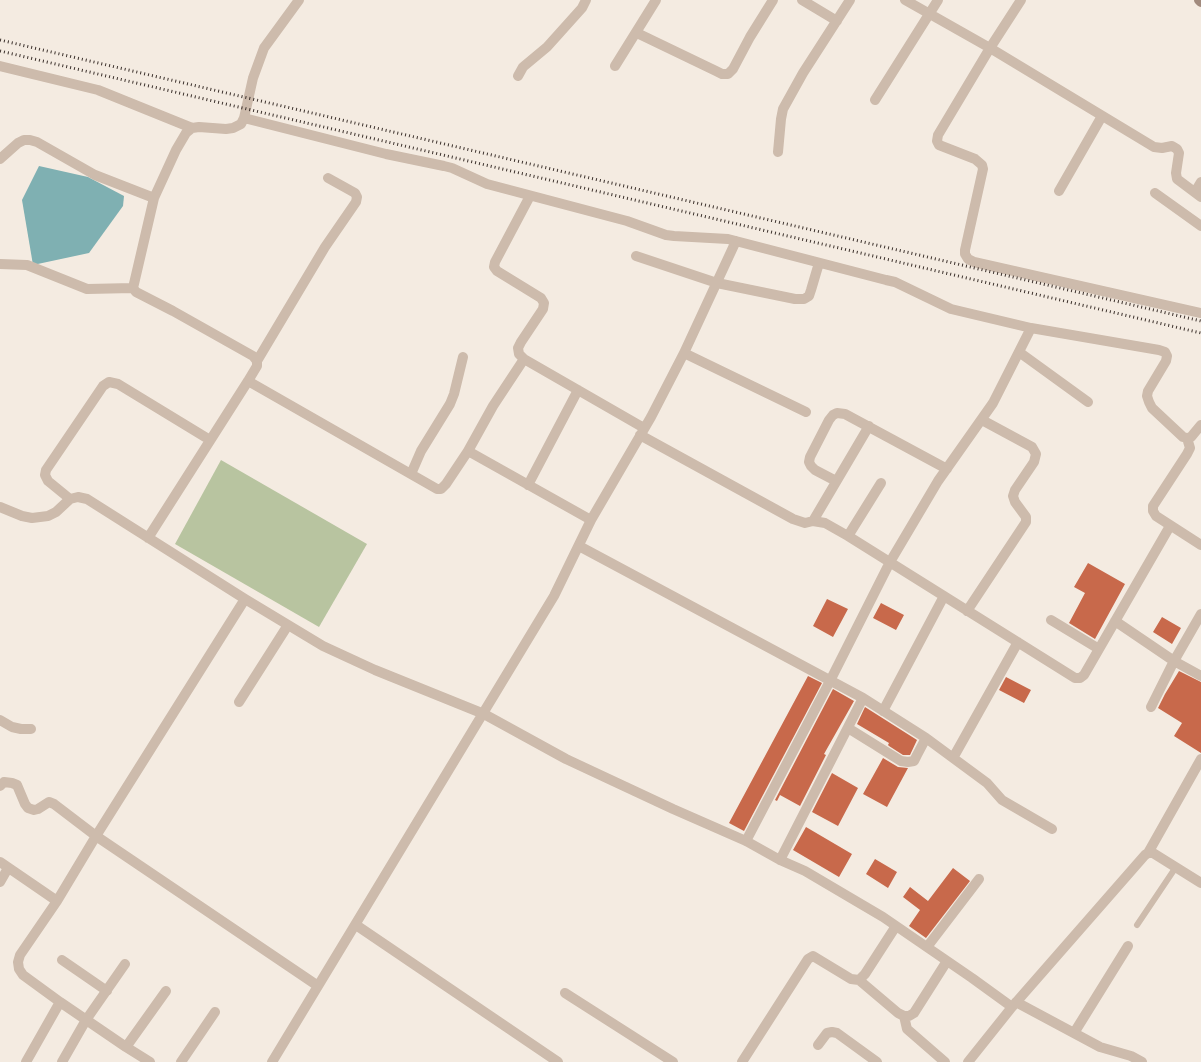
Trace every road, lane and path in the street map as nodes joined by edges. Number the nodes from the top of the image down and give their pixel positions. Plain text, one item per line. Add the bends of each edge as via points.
1 (299, 0) edge
2 (586, 0) edge
3 (656, 0) edge
4 (773, 0) edge
5 (802, 0) edge
6 (850, 0) edge
7 (905, 0) edge
8 (938, 0) edge
9 (1021, 0) edge
10 (929, 14) junction
11 (836, 21) junction
12 (637, 33) junction
13 (990, 48) junction
14 (0, 66) edge
15 (615, 66) dead end
16 (518, 76) dead end
17 (875, 100) dead end
18 (1102, 116) junction
19 (244, 118) junction
20 (192, 128) junction
21 (778, 152) dead end
22 (0, 159) edge
23 (328, 178) dead end
24 (1201, 182) edge
25 (1059, 191) dead end
26 (1155, 193) dead end
27 (1198, 194) edge
28 (530, 196) junction
29 (154, 198) junction
30 (1201, 226) edge
31 (736, 241) junction
32 (636, 256) dead end
33 (819, 263) junction
34 (0, 264) edge
35 (717, 283) junction
36 (133, 288) junction
37 (1201, 313) edge
38 (1031, 328) junction
39 (1019, 352) junction
40 (684, 353) junction
41 (463, 358) dead end
42 (524, 359) junction
43 (257, 361) junction
44 (248, 381) junction
45 (578, 390) junction
46 (1088, 402) dead end
47 (806, 412) dead end
48 (982, 420) junction
49 (1201, 425) edge
50 (869, 426) junction
51 (642, 432) junction
52 (1187, 438) junction
53 (210, 440) junction
54 (468, 451) junction
55 (947, 469) junction
56 (411, 474) junction
57 (836, 481) junction
58 (881, 483) dead end
59 (528, 485) junction
60 (70, 499) junction
61 (0, 507) edge
62 (591, 520) junction
63 (813, 521) junction
64 (1170, 526) junction
65 (848, 536) junction
66 (148, 538) junction
67 (1201, 545) edge
68 (579, 546) junction
69 (890, 562) junction
70 (944, 596) junction
71 (245, 599) junction
72 (967, 611) junction
73 (1201, 614) edge
74 (1051, 620) dead end
75 (1115, 621) junction
76 (288, 625) junction
77 (1018, 642) junction
78 (1099, 649) junction
79 (1174, 661) junction
80 (1201, 676) edge
81 (830, 680) junction
82 (863, 698) junction
83 (239, 702) dead end
84 (1150, 707) dead end
85 (883, 711) junction
86 (484, 714) junction
87 (0, 720) edge
88 (848, 728) junction
89 (31, 729) dead end
90 (926, 738) junction
91 (953, 758) junction
92 (1201, 760) edge
93 (0, 786) edge
94 (1052, 830) dead end
95 (96, 836) junction
96 (746, 841) junction
97 (1148, 853) junction
98 (780, 860) junction
99 (4, 865) edge
100 (1176, 867) junction
101 (979, 879) dead end
102 (0, 882) edge
103 (1201, 883) edge
104 (57, 901) junction
105 (356, 925) junction
106 (1137, 925) dead end
107 (896, 926) junction
108 (1128, 946) dead end
109 (927, 947) junction
110 (62, 960) dead end
111 (947, 961) junction
112 (125, 964) dead end
113 (859, 980) junction
114 (318, 986) junction
115 (106, 991) junction
116 (166, 991) dead end
117 (565, 993) dead end
118 (60, 1002) junction
119 (1014, 1005) junction
120 (215, 1012) dead end
121 (904, 1016) junction
122 (86, 1020) junction
123 (1074, 1033) junction
124 (818, 1045) dead end
125 (126, 1047) junction
126 (551, 1060) edge
127 (26, 1062) edge
128 (62, 1062) edge
129 (150, 1062) edge
130 (181, 1062) edge
131 (272, 1062) edge
132 (673, 1062) edge
133 (742, 1062) edge
134 (877, 1062) edge
135 (945, 1062) edge
136 (968, 1062) edge
137 (1142, 1062) edge

1 - 19 street via 264,48 253,78
2 - 16 street via 567,25 547,47 523,67
3 - 12 street
4 - 12 street via 733,70 728,74 722,74
5 - 11 street
6 - 11 street
7 - 10 street
8 - 10 street
9 - 13 street
10 - 13 street
10 - 17 street
11 - 21 street via 783,109
12 - 15 street
13 - 18 street
13 - 37 street via 938,135 937,141 939,145 982,165 965,250 968,259
14 - 20 street via 98,90
18 - 25 street
18 - 27 street via 1154,147 1172,146 1177,149 1177,179
19 - 20 street via 241,124 233,128
19 - 28 street via 452,168 487,184
20 - 29 street via 180,142
22 - 29 street via 18,143 30,140 95,174
23 - 43 street via 355,193 356,202 325,247
24 - 27 street
26 - 30 street
28 - 31 street via 674,236
28 - 42 street via 494,267 544,302 543,309 518,348
29 - 36 street
31 - 33 street
31 - 35 street
32 - 35 street
33 - 35 street via 809,296 804,299
33 - 38 street via 895,282 951,309
34 - 36 street via 27,265 87,289
35 - 40 street
36 - 43 street via 136,292 253,356
38 - 39 street
38 - 52 street via 1165,352 1166,362 1147,396 1152,408
39 - 46 street
39 - 48 street
40 - 47 street
40 - 51 street
41 - 56 street via 450,404 421,451
42 - 45 street
42 - 54 street via 493,406
43 - 44 street via 257,366
44 - 53 street
44 - 56 street
45 - 51 street
45 - 59 street
48 - 55 street
48 - 72 street via 1032,447 1036,454 1034,462 1013,496 1026,517 1026,522
49 - 52 street
50 - 55 street
50 - 57 street
50 - 57 street via 845,414 837,413 829,420 810,457 810,462 815,470
51 - 62 street
51 - 63 street via 793,519 805,523
52 - 64 street via 1190,448 1152,511
53 - 60 street via 118,384 109,382 103,386 46,470 45,476 48,481
53 - 66 street
54 - 56 street via 441,488 437,489
54 - 59 street
55 - 69 street
57 - 63 street
58 - 65 street
59 - 62 street
60 - 61 street via 48,516 32,518
60 - 66 street via 87,499
62 - 68 street
63 - 65 street via 825,523
64 - 67 street
64 - 75 street
65 - 69 street
66 - 71 street
68 - 81 street
68 - 86 street via 554,596
69 - 70 street
69 - 81 street
70 - 72 street
70 - 85 street
71 - 76 street
71 - 95 street
72 - 77 street
73 - 79 street
74 - 78 street
75 - 78 street
75 - 79 street
76 - 83 street
76 - 86 street via 323,646 375,670
77 - 78 street via 1075,678 1084,675
77 - 91 street
79 - 80 street
79 - 84 street
81 - 82 street
81 - 96 street
82 - 85 street
82 - 88 street
85 - 90 street
86 - 96 street via 566,759
86 - 105 street
87 - 89 street via 12,727
88 - 90 street via 901,761 908,762 914,761
88 - 98 street
90 - 91 street
91 - 94 street via 987,783 1002,800
92 - 97 street
93 - 95 street via 4,782 17,785 25,804 34,810 49,802 54,804
95 - 104 street
95 - 114 street
96 - 98 street
97 - 100 street
97 - 119 street
98 - 107 street via 805,871
99 - 102 street
99 - 104 street
100 - 103 street
100 - 106 lane
101 - 109 street
104 - 118 street via 20,955 18,962 23,975
105 - 114 street
105 - 126 street
107 - 109 street
107 - 113 street
108 - 123 street
109 - 111 street
110 - 115 street
111 - 119 street
111 - 121 street via 914,1013
112 - 115 street
113 - 121 street
113 - 133 street via 851,979 813,956 808,959
114 - 131 street
115 - 122 street
116 - 125 street
117 - 132 street
118 - 122 street
118 - 127 street
119 - 123 street
119 - 136 street
120 - 130 street
121 - 135 street via 908,1029
122 - 125 street
122 - 128 street
123 - 137 street via 1100,1047
124 - 134 street via 828,1033 837,1033
125 - 129 street

